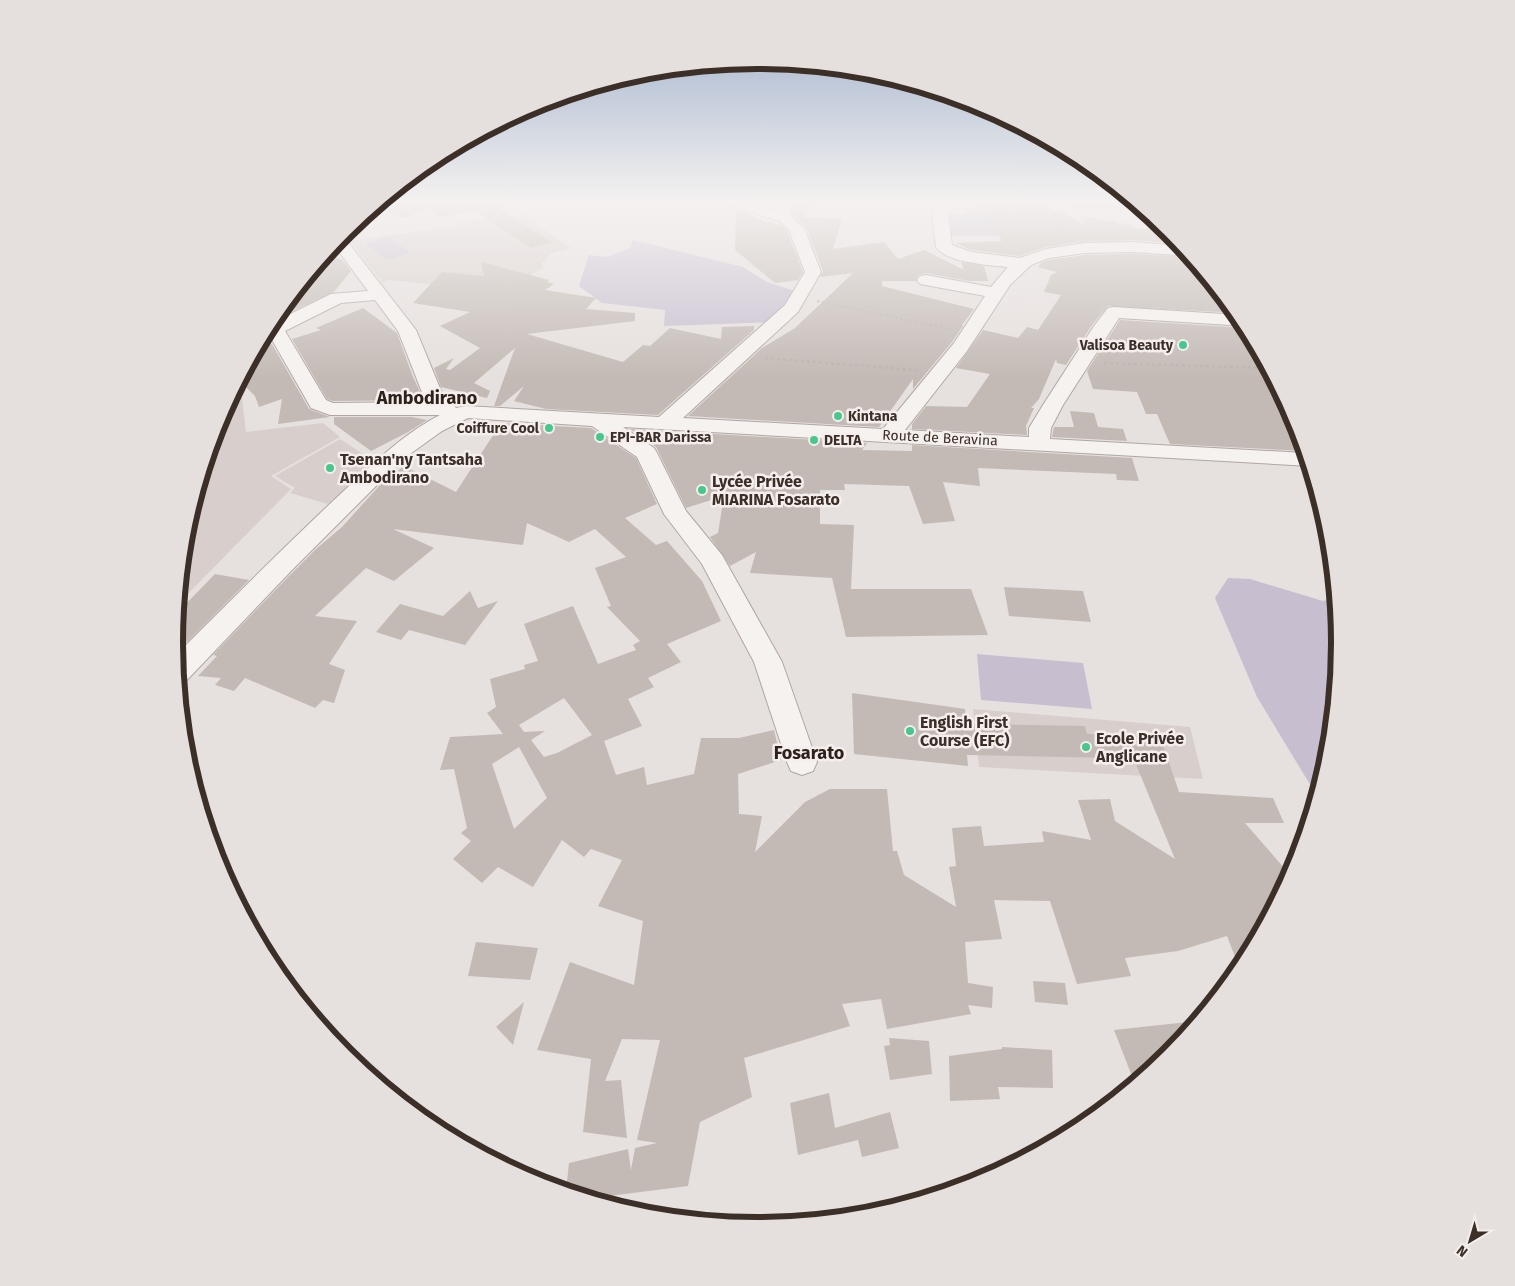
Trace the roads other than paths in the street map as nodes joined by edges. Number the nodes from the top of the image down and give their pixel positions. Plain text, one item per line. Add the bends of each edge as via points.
1 (352, 259) edge
2 (808, 259) edge
3 (991, 259) edge
4 (1031, 259) edge
5 (1024, 264) junction
6 (926, 280) dead end
7 (995, 293) junction
8 (379, 295) junction
9 (1232, 320) edge
10 (277, 328) edge
11 (273, 336) edge
12 (448, 412) junction
13 (595, 418) junction
14 (666, 422) junction
15 (890, 435) junction
16 (1039, 444) junction
17 (1301, 460) edge
18 (184, 665) edge
19 (802, 762) dead end

1 - 8 street
2 - 14 street via 813,272 792,308
3 - 5 street
4 - 5 street
5 - 7 street
6 - 7 street
7 - 15 street via 970,333
8 - 10 street via 337,298
8 - 12 street via 407,330 433,395
9 - 16 street via 1114,312 1052,405 1040,428
11 - 12 street, Route de Beravina via 318,404 330,409
12 - 13 street, Route de Beravina
12 - 18 street via 387,463
13 - 14 street, Route de Beravina
13 - 19 street via 646,453 676,514 713,561 768,662
14 - 15 street, Route de Beravina
15 - 16 street, Route de Beravina
16 - 17 street, Route de Beravina

